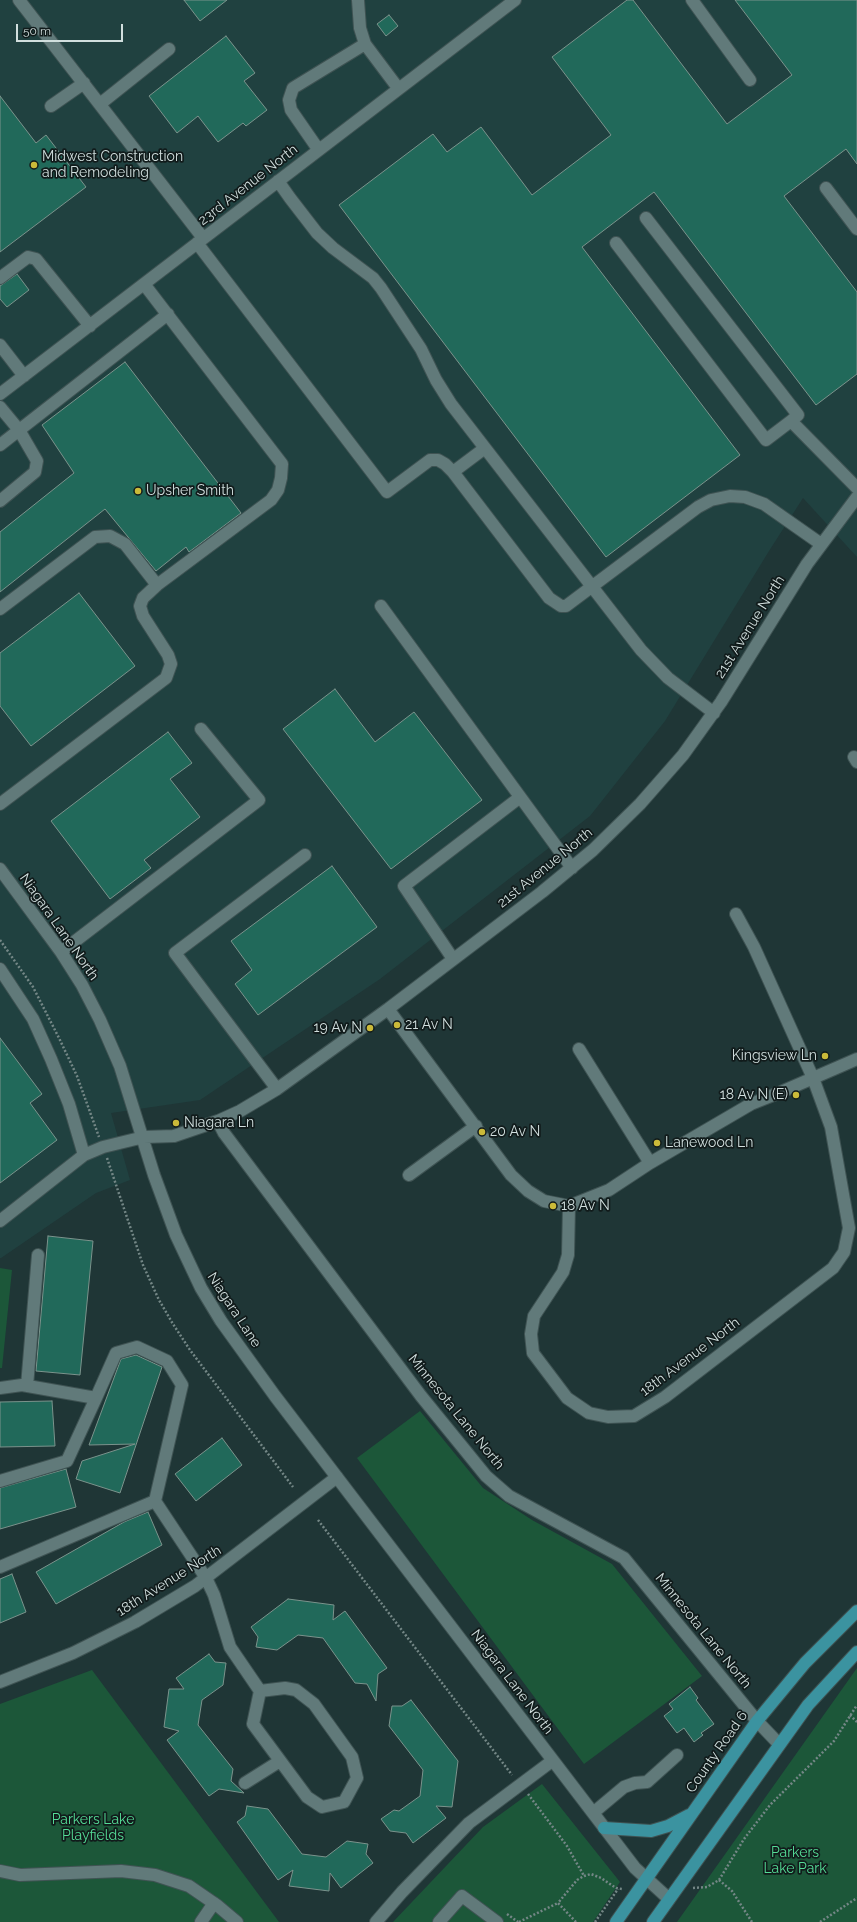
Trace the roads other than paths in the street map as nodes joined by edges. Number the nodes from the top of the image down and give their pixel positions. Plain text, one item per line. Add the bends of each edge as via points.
1 (19, 0) edge
2 (358, 0) edge
3 (514, 0) edge
4 (692, 0) edge
5 (365, 44) junction
6 (169, 49) dead end
7 (750, 80) dead end
8 (84, 83) junction
9 (398, 88) junction
10 (100, 104) junction
11 (51, 106) dead end
12 (318, 150) junction
13 (278, 181) junction
14 (826, 188) dead end
15 (646, 218) dead end
16 (857, 229) edge
17 (200, 241) junction
18 (616, 243) dead end
19 (0, 278) edge
20 (144, 284) junction
21 (168, 314) junction
22 (90, 326) junction
23 (0, 345) edge
24 (24, 376) junction
25 (0, 394) edge
26 (0, 407) edge
27 (790, 420) junction
28 (19, 430) junction
29 (0, 445) edge
30 (484, 448) junction
31 (453, 472) junction
32 (857, 488) edge
33 (857, 497) edge
34 (0, 501) edge
35 (821, 544) junction
36 (157, 585) junction
37 (592, 587) junction
38 (381, 606) dead end
39 (0, 609) edge
40 (714, 714) junction
41 (201, 729) dead end
42 (519, 798) junction
43 (0, 804) edge
44 (305, 855) dead end
45 (572, 868) junction
46 (0, 869) edge
47 (736, 914) dead end
48 (61, 952) junction
49 (454, 959) junction
50 (0, 969) edge
51 (388, 1009) junction
52 (579, 1049) dead end
53 (857, 1059) edge
54 (813, 1078) junction
55 (277, 1089) junction
56 (218, 1121) junction
57 (476, 1126) junction
58 (144, 1137) junction
59 (84, 1155) junction
60 (650, 1163) junction
61 (409, 1175) dead end
62 (569, 1206) junction
63 (0, 1221) edge
64 (38, 1255) dead end
65 (27, 1386) junction
66 (0, 1388) edge
67 (96, 1398) junction
68 (337, 1478) junction
69 (0, 1481) edge
70 (155, 1501) junction
71 (0, 1567) edge
72 (206, 1578) junction
73 (857, 1611) edge
74 (857, 1652) edge
75 (0, 1682) edge
76 (260, 1691) junction
77 (757, 1721) junction
78 (779, 1744) junction
79 (677, 1755) dead end
80 (280, 1760) junction
81 (552, 1761) junction
82 (246, 1783) dead end
83 (593, 1813) junction
84 (692, 1813) junction
85 (604, 1828) junction
86 (0, 1871) edge
87 (646, 1879) junction
88 (669, 1899) junction
89 (214, 1903) junction
90 (201, 1922) edge
91 (237, 1922) edge
92 (376, 1922) edge
93 (439, 1922) edge
94 (497, 1922) edge
95 (616, 1922) edge
96 (653, 1922) edge

1 - 8 street
2 - 5 street via 360,28
3 - 9 street, 23rd Avenue North
4 - 7 street
5 - 9 street
5 - 12 street via 293,88 289,100 292,110
6 - 10 street
8 - 10 street
8 - 11 street
9 - 12 street, 23rd Avenue North
10 - 17 street
12 - 13 street, 23rd Avenue North
13 - 17 street, 23rd Avenue North
13 - 30 street via 317,233 373,278 381,288 421,349 441,391
14 - 16 street
15 - 27 street via 798,415
17 - 20 street, 23rd Avenue North
17 - 31 street via 387,492 430,460 438,460
18 - 27 street via 766,440
19 - 22 street via 28,257 36,259
20 - 21 street
20 - 22 street, 23rd Avenue North
21 - 28 street
21 - 36 street via 282,464 278,490 271,500
22 - 24 street, 23rd Avenue North
23 - 24 street
24 - 25 street, 23rd Avenue North
26 - 28 street
27 - 32 street
28 - 29 street
28 - 34 street via 37,461 35,472
30 - 31 street
30 - 37 street
31 - 37 street via 554,603 566,606
33 - 35 street, 21st Avenue North
35 - 37 street via 764,504 745,497 730,496 711,500 698,507
35 - 40 street, 21st Avenue North via 806,564
36 - 39 street via 125,544 110,536 95,537
36 - 43 street via 143,598 140,606 143,616 168,655 171,664 166,678
37 - 40 street via 653,663
38 - 42 street
40 - 45 street, 21st Avenue North via 683,755 640,804
41 - 48 street via 259,800
42 - 45 street
42 - 49 street via 404,886
44 - 55 street via 175,953
45 - 49 street, 21st Avenue North
46 - 48 street, Niagara Lane North
47 - 54 street, 18th Avenue North via 754,946
48 - 58 street, Niagara Lane North via 89,997 112,1045
49 - 51 street, 21st Avenue North
50 - 59 street via 33,1019 69,1104
51 - 55 street, 21st Avenue North
51 - 57 street
52 - 60 street
53 - 54 street
54 - 60 street via 751,1104
54 - 62 street, 18th Avenue North via 831,1127 849,1228 844,1252 833,1268 665,1397 634,1416 608,1417 590,1413 567,1398 533,1353 531,1334 534,1316 563,1272 568,1255
55 - 56 street, 21st Avenue North
56 - 58 street, 21st Avenue North via 174,1136
56 - 77 street, Minnesota Lane North via 421,1396 486,1476 509,1496 624,1558
57 - 61 street
57 - 62 street via 511,1175 528,1191 544,1201
58 - 59 street, 21st Avenue North via 103,1147
58 - 68 street, Niagara Lane via 173,1229 201,1288 240,1349
59 - 63 street, 21st Avenue North
60 - 62 street via 609,1190
64 - 65 street
65 - 66 street
65 - 67 street
67 - 69 street via 67,1461
67 - 70 street via 116,1353 137,1347 167,1361 182,1385
68 - 72 street, 18th Avenue North
68 - 81 street, Niagara Lane North
70 - 71 street
70 - 72 street
72 - 75 street, 18th Avenue North via 135,1622 73,1653
72 - 76 street via 230,1647
73 - 77 main road, County Road 6 via 805,1664
74 - 78 main road via 808,1705
76 - 80 street via 253,1724
76 - 80 street via 285,1688 296,1690 314,1704 352,1757 357,1778 344,1802 322,1807 308,1797
77 - 78 street, Minnesota Lane North
77 - 84 main road, County Road 6
78 - 88 main road
79 - 83 street via 647,1782 624,1787
80 - 82 street
81 - 83 street, Niagara Lane North
81 - 92 street via 469,1823
83 - 85 street, Niagara Lane North
84 - 85 main road via 668,1826 651,1831
84 - 87 main road, County Road 6
85 - 87 street, Niagara Lane North
86 - 89 street via 20,1875 121,1871 155,1875 189,1886
87 - 88 street, Niagara Lane North
87 - 95 main road, County Road 6
88 - 96 main road
89 - 90 street
89 - 91 street
93 - 94 street via 462,1896

